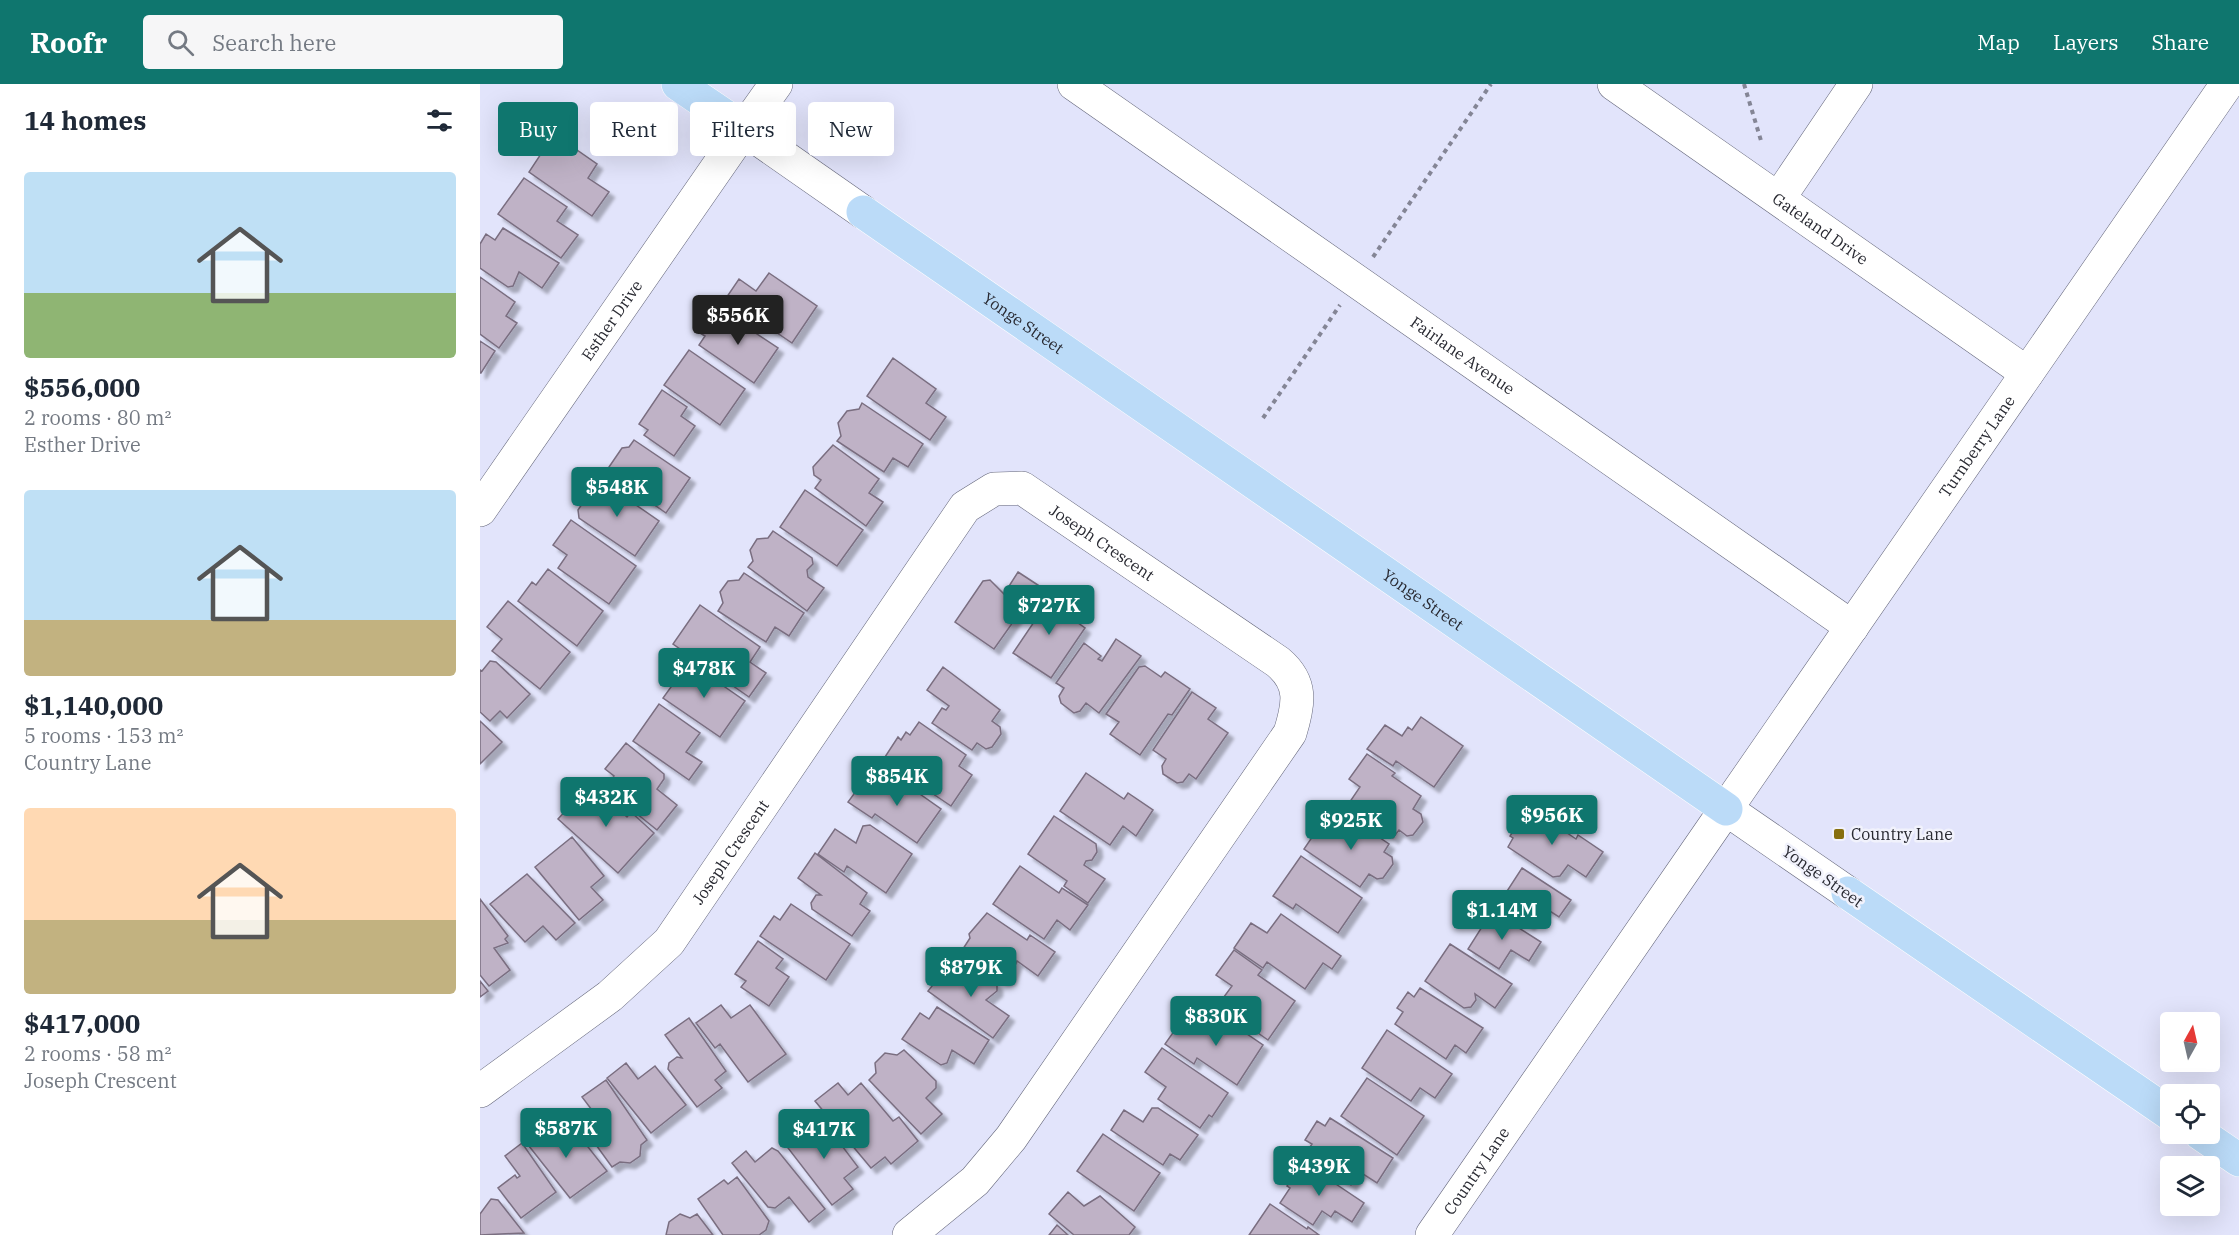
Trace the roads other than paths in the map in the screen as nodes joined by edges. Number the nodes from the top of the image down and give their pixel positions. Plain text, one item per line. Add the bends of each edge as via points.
1 (678, 84) edge
2 (776, 84) edge
3 (1074, 84) edge
4 (1614, 84) edge
5 (1856, 84) edge
6 (2227, 84) edge
7 (704, 102) edge
8 (763, 102) edge
9 (725, 156) edge
10 (782, 156) edge
11 (1779, 198) junction
12 (862, 212) joint
13 (2027, 373) junction
14 (480, 510) edge
15 (1852, 627) junction
16 (1726, 809) junction
17 (1848, 893) joint
18 (480, 1091) edge
19 (2160, 1107) edge
20 (2216, 1144) edge
21 (2239, 1160) edge
22 (909, 1235) edge
23 (1432, 1235) edge

1 - 7 main road, Yonge Street
2 - 8 street, Esther Drive
3 - 15 street, Fairlane Avenue
4 - 11 street, Gateland Drive
5 - 11 street
6 - 13 street, Turnberry Lane
9 - 14 street, Esther Drive
10 - 12 street, Yonge Street
11 - 13 street, Gateland Drive
12 - 16 main road, Yonge Street
13 - 15 street, Turnberry Lane
15 - 16 street, Turnberry Lane
16 - 17 street, Yonge Street
16 - 23 street, Country Lane
17 - 19 main road, Yonge Street
18 - 22 street, Joseph Crescent via 610,996 669,942 965,507 994,489 1022,488 1278,662 1292,674 1297,692 1296,713 1290,733 1011,1138 975,1181
20 - 21 main road

